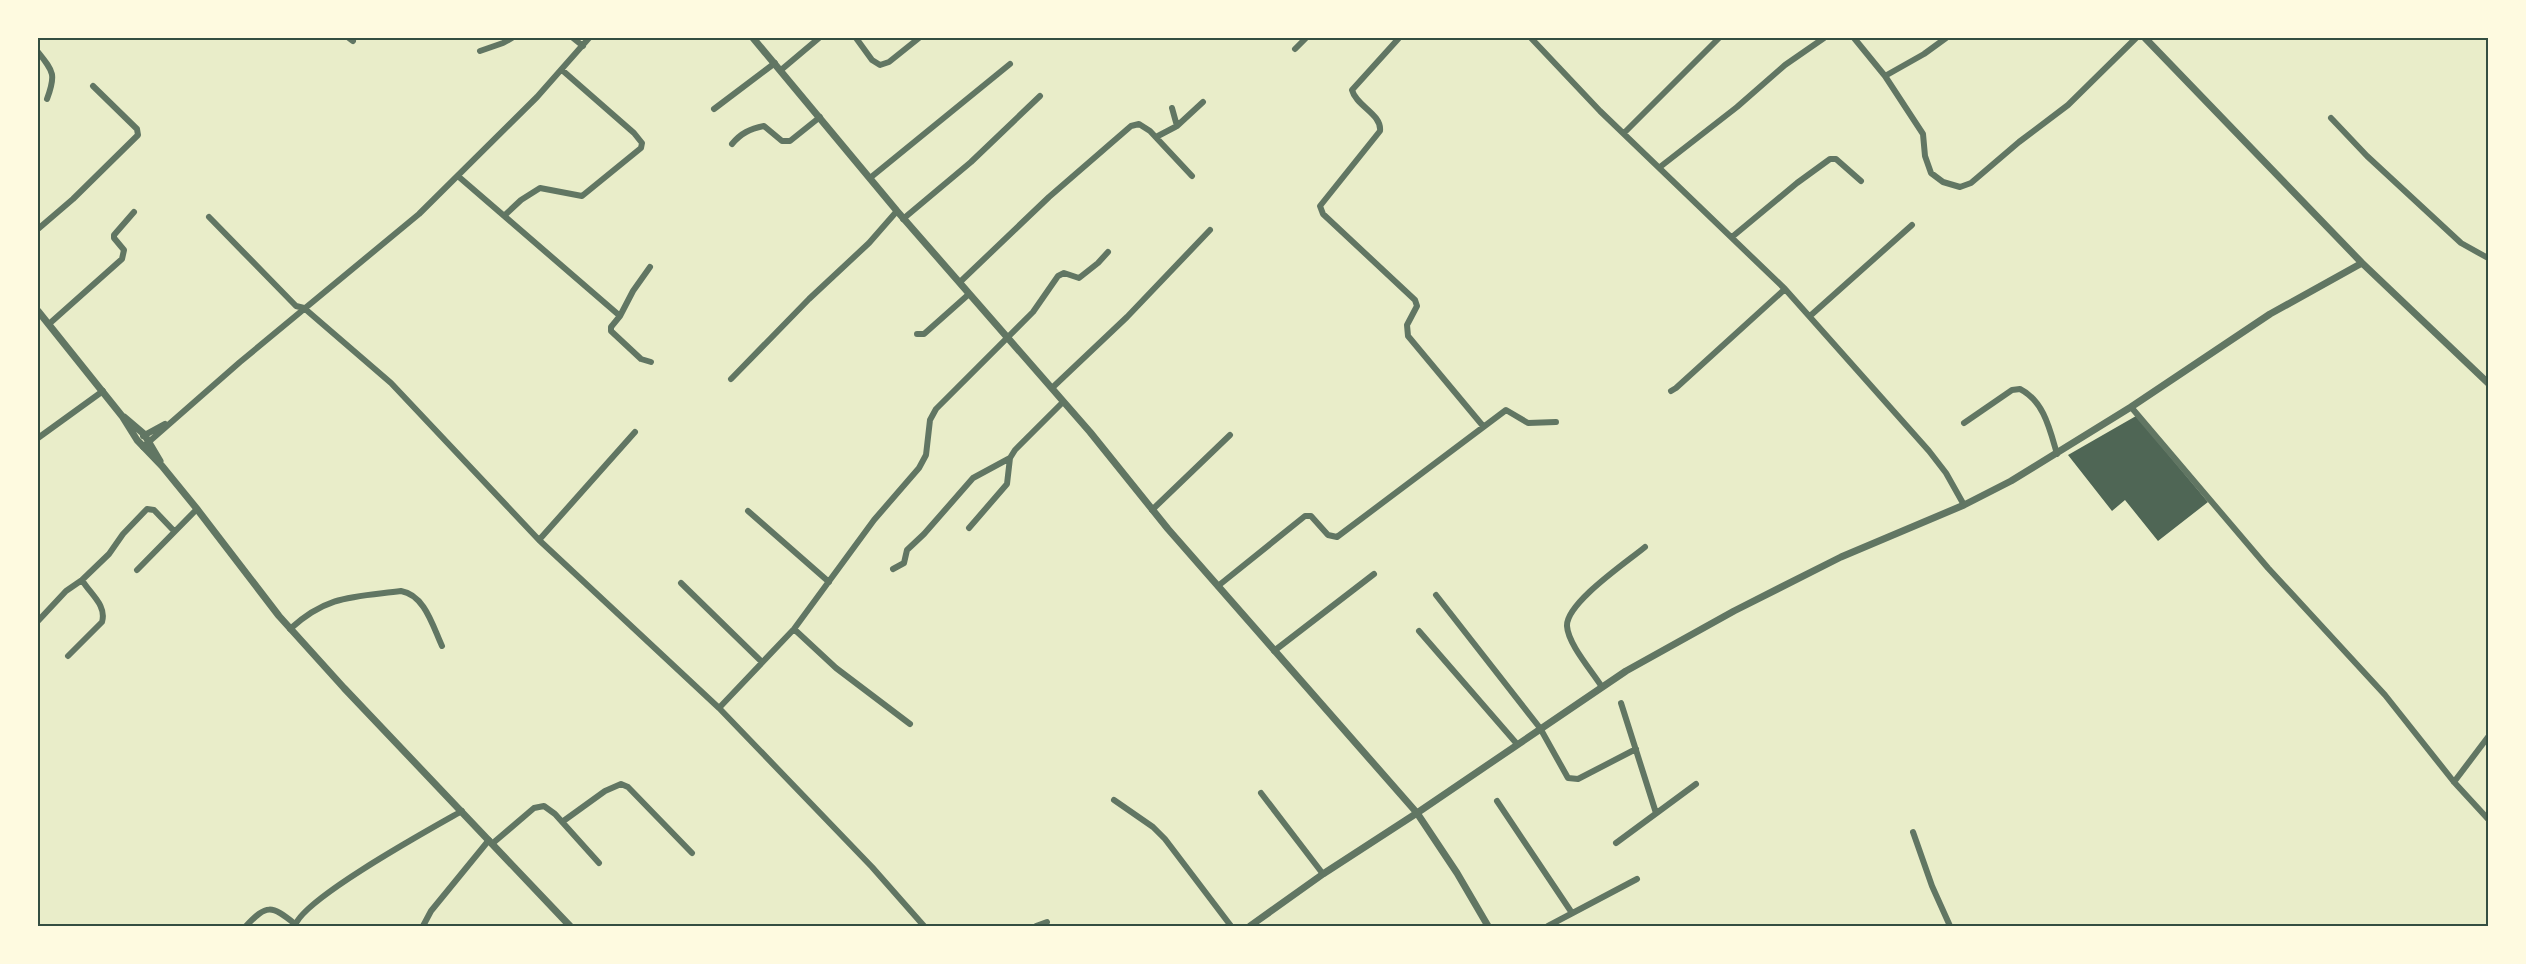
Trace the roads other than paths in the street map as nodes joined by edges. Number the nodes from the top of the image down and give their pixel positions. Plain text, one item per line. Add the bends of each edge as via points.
1 (512, 38) edge
2 (573, 38) edge
3 (589, 38) edge
4 (753, 38) edge
5 (819, 38) edge
6 (856, 38) edge
7 (919, 38) edge
8 (1306, 38) edge
9 (1399, 38) edge
10 (1531, 38) edge
11 (1719, 38) edge
12 (1824, 38) edge
13 (1854, 38) edge
14 (1946, 38) edge
15 (2136, 38) edge
16 (2145, 38) edge
17 (583, 46) junction
18 (1294, 49) dead end
19 (480, 51) dead end
20 (38, 52) edge
21 (775, 63) junction
22 (1010, 64) dead end
23 (562, 70) junction
24 (781, 70) junction
25 (1885, 76) junction
26 (93, 86) dead end
27 (1040, 96) dead end
28 (47, 99) dead end
29 (1203, 102) dead end
30 (1172, 108) dead end
31 (714, 109) dead end
32 (820, 117) junction
33 (2331, 118) dead end
34 (1177, 126) junction
35 (1624, 133) junction
36 (1156, 137) junction
37 (732, 144) dead end
38 (1660, 167) junction
39 (1192, 176) dead end
40 (459, 177) junction
41 (870, 178) junction
42 (1861, 181) dead end
43 (897, 211) junction
44 (134, 212) dead end
45 (504, 216) junction
46 (209, 217) dead end
47 (903, 219) junction
48 (1912, 225) dead end
49 (38, 229) edge
50 (1210, 230) dead end
51 (1732, 237) junction
52 (1108, 252) dead end
53 (2488, 258) edge
54 (2362, 263) junction
55 (650, 267) dead end
56 (960, 282) junction
57 (1785, 288) junction
58 (969, 294) junction
59 (304, 308) junction
60 (38, 311) edge
61 (620, 316) junction
62 (1810, 316) junction
63 (49, 324) junction
64 (917, 334) dead end
65 (1008, 337) junction
66 (651, 362) dead end
67 (731, 379) dead end
68 (2488, 383) edge
69 (1052, 388) junction
70 (103, 391) junction
71 (1671, 391) dead end
72 (1064, 402) junction
73 (2131, 407) junction
74 (122, 416) junction
75 (169, 422) junction
76 (1556, 422) dead end
77 (1964, 423) dead end
78 (1483, 426) junction
79 (635, 432) dead end
80 (144, 434) junction
81 (1230, 435) dead end
82 (38, 438) edge
83 (137, 441) junction
84 (150, 442) junction
85 (143, 447) junction
86 (2057, 454) junction
87 (1010, 459) junction
88 (162, 466) junction
89 (1964, 506) junction
90 (197, 509) junction
91 (1152, 510) junction
92 (748, 511) dead end
93 (969, 528) dead end
94 (174, 531) junction
95 (539, 540) junction
96 (1645, 547) dead end
97 (893, 569) dead end
98 (137, 570) dead end
99 (1374, 574) dead end
100 (82, 580) junction
101 (829, 582) junction
102 (681, 583) dead end
103 (1218, 586) junction
104 (1436, 595) dead end
105 (38, 621) edge
106 (290, 629) junction
107 (794, 629) junction
108 (1419, 631) dead end
109 (442, 646) dead end
110 (1274, 651) junction
111 (68, 656) dead end
112 (762, 663) junction
113 (1602, 687) junction
114 (1621, 703) dead end
115 (718, 708) junction
116 (910, 724) dead end
117 (1540, 728) junction
118 (2488, 737) edge
119 (1516, 744) junction
120 (1636, 750) junction
121 (2454, 782) junction
122 (1696, 784) dead end
123 (1261, 794) dead end
124 (1114, 800) dead end
125 (1497, 801) dead end
126 (462, 811) junction
127 (1417, 813) junction
128 (1656, 813) junction
129 (2488, 819) edge
130 (562, 822) junction
131 (1913, 832) dead end
132 (491, 841) junction
133 (1616, 843) dead end
134 (692, 853) dead end
135 (598, 863) dead end
136 (1323, 874) junction
137 (1637, 879) dead end
138 (1572, 913) junction
139 (1047, 922) dead end
140 (295, 925) edge
141 (246, 927) edge
142 (423, 927) edge
143 (570, 927) edge
144 (924, 927) edge
145 (1035, 927) edge
146 (1231, 927) edge
147 (1250, 927) edge
148 (1488, 927) edge
149 (1548, 927) edge
150 (1950, 927) edge

1 - 19 street
2 - 17 street
3 - 17 street
4 - 21 street
5 - 24 street
6 - 7 street via 880,65
8 - 18 street
9 - 78 street via 1352,90 1378,121 1380,131 1320,206 1323,214 1415,300 1417,306 1406,329 1408,336
10 - 35 street
11 - 35 street
12 - 38 street
13 - 25 street
14 - 25 street
15 - 25 street via 2068,105 1965,187 1943,182 1931,173 1924,137
16 - 54 street
17 - 23 street
20 - 28 street via 54,77
21 - 24 street
21 - 31 street
22 - 41 street
23 - 40 street
23 - 45 street via 642,143 582,196 540,188
24 - 32 street
26 - 49 street via 137,129 138,135
27 - 47 street via 971,162
29 - 34 street
30 - 34 street
32 - 37 street via 790,141 782,141 764,126 740,135
32 - 41 street
33 - 53 street via 2461,243
34 - 36 street
35 - 38 street
36 - 39 street
36 - 56 street via 1139,124 1126,129
38 - 51 street
40 - 45 street
40 - 59 street
41 - 43 street
42 - 51 street via 1836,159 1830,159
43 - 47 street
43 - 67 street
44 - 63 street via 114,235 124,250 122,260
45 - 61 street
46 - 59 street via 296,306
47 - 56 street
48 - 62 street
50 - 69 street
51 - 57 street
52 - 65 street via 1079,278 1064,273 1058,276 1046,296
54 - 68 street
54 - 73 street via 2270,314
55 - 61 street
56 - 58 street
57 - 62 street
57 - 71 street
58 - 64 street via 924,334
58 - 65 street
59 - 75 street
59 - 95 street via 391,383
60 - 63 street
61 - 66 street via 611,331 641,359
62 - 89 street via 1929,451
63 - 70 street
65 - 69 street
65 - 101 street via 934,412 923,462
69 - 72 street
70 - 74 street
70 - 82 street
72 - 87 street via 1017,447
72 - 91 street
73 - 86 street
73 - 121 street via 2268,568 2399,711
74 - 80 street
74 - 83 street
75 - 80 street
75 - 84 street
76 - 78 street via 1528,423 1506,410
77 - 86 street via 2012,390 2020,389 2041,408
78 - 103 street via 1337,537 1328,535 1311,516 1305,516
79 - 95 street
80 - 83 street
80 - 84 street
81 - 91 street
83 - 85 street
84 - 85 street
84 - 88 street
85 - 88 street
86 - 89 street
87 - 93 street via 1006,484
87 - 97 street via 973,478 906,550 904,563
88 - 90 street
89 - 113 street via 1767,594 1654,654
90 - 94 street
90 - 106 street
91 - 103 street
92 - 101 street
94 - 98 street
94 - 100 street via 154,510 147,509
95 - 115 street
96 - 113 street via 1582,599 1568,618 1571,639
99 - 110 street
100 - 105 street
100 - 111 street via 104,615 102,622
101 - 107 street
102 - 112 street
103 - 110 street
104 - 117 street
106 - 109 street via 334,600 401,591 409,592 420,603
106 - 126 street
107 - 112 street
107 - 116 street via 836,669
108 - 119 street
110 - 127 street
112 - 115 street
113 - 117 street
114 - 120 street
115 - 144 street
117 - 119 street
117 - 120 street via 1562,770 1572,780
118 - 121 street
119 - 127 street
120 - 128 street
121 - 129 street
122 - 128 street
123 - 136 street
124 - 146 street via 1165,839
125 - 138 street
126 - 132 street
126 - 140 street via 350,878
127 - 136 street
127 - 148 street
128 - 133 street
130 - 132 street via 549,809 539,806
130 - 134 street via 621,784
130 - 135 street
131 - 150 street
132 - 142 street via 431,911
132 - 143 street
136 - 147 street
137 - 138 street
138 - 149 street
139 - 145 street
140 - 141 street via 268,908

